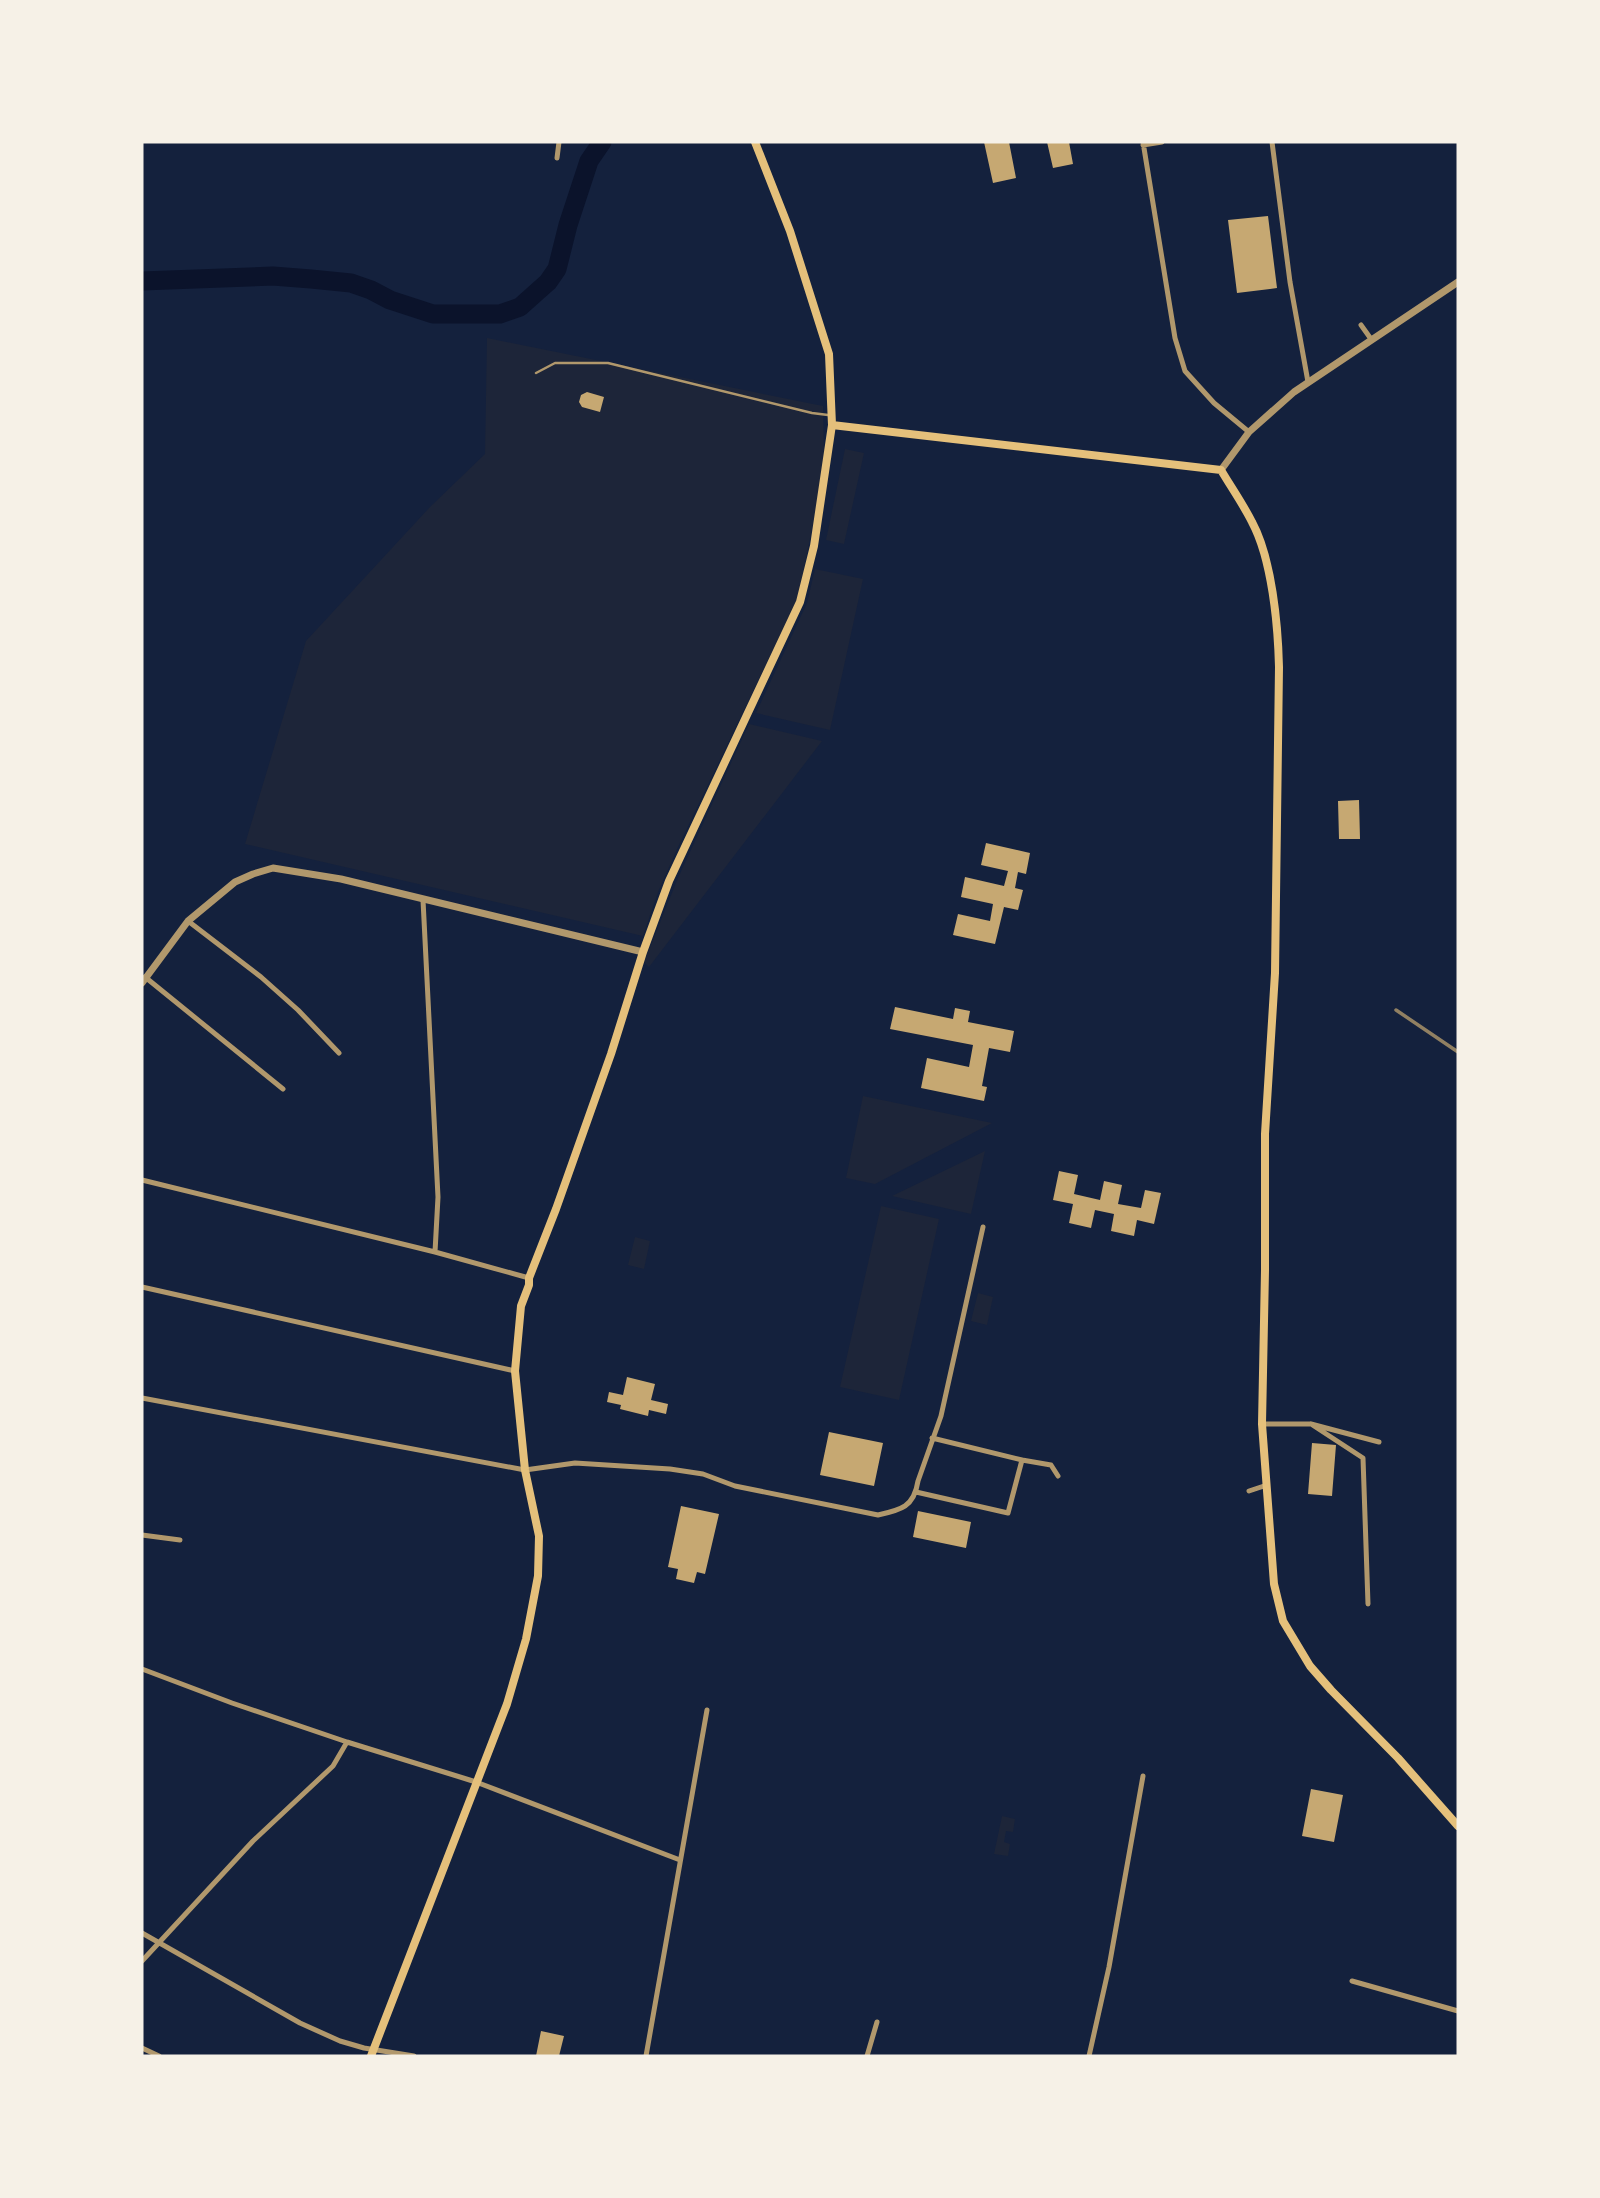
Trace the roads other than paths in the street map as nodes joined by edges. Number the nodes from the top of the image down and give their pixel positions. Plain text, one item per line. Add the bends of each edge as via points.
1 (559, 142) edge
2 (755, 142) edge
3 (1162, 142) edge
4 (1272, 142) edge
5 (1143, 143) edge
6 (557, 158) dead end
7 (1458, 282) edge
8 (1361, 325) dead end
9 (1371, 339) junction
10 (536, 373) dead end
11 (1308, 382) junction
12 (832, 415) junction
13 (832, 425) junction
14 (1249, 432) junction
15 (1221, 470) junction
16 (423, 900) junction
17 (188, 921) junction
18 (643, 952) junction
19 (143, 980) edge
20 (339, 1053) dead end
21 (283, 1089) dead end
22 (142, 1180) edge
23 (982, 1227) dead end
24 (435, 1252) junction
25 (529, 1278) junction
26 (142, 1287) edge
27 (515, 1371) junction
28 (142, 1398) edge
29 (1262, 1423) junction
30 (1311, 1424) junction
31 (932, 1438) junction
32 (1378, 1442) dead end
33 (1022, 1460) junction
34 (525, 1470) junction
35 (1058, 1476) dead end
36 (1267, 1485) junction
37 (1249, 1491) dead end
38 (916, 1492) junction
39 (142, 1535) edge
40 (180, 1540) dead end
41 (1368, 1604) dead end
42 (142, 1669) edge
43 (707, 1710) dead end
44 (348, 1742) junction
45 (1143, 1776) dead end
46 (476, 1782) junction
47 (1458, 1826) edge
48 (680, 1860) junction
49 (142, 1933) edge
50 (159, 1942) junction
51 (142, 1961) edge
52 (1352, 1981) dead end
53 (1458, 2011) edge
54 (877, 2022) dead end
55 (142, 2048) edge
56 (373, 2053) edge
57 (159, 2056) edge
58 (414, 2056) edge
59 (646, 2056) edge
60 (867, 2056) edge
61 (1089, 2056) edge

1 - 6 street
2 - 12 main road via 790,231 829,354
3 - 5 street
4 - 11 street
5 - 14 street via 1175,338 1185,371
7 - 9 street
8 - 9 street
9 - 11 street
10 - 12 lane via 555,363 608,363
11 - 14 street
12 - 13 main road
13 - 15 main road
13 - 18 main road via 814,546 800,602 669,881
14 - 15 street
15 - 29 main road via 1253,523 1265,557 1278,635 1275,960 1265,1134
16 - 17 street via 273,868 235,883
16 - 18 street
16 - 24 street via 438,1197
17 - 19 street
17 - 20 street via 261,977
18 - 25 main road via 618,1035
19 - 21 street
22 - 24 street
23 - 31 street via 941,1416
24 - 25 street
25 - 27 main road
26 - 27 street
27 - 34 main road
28 - 34 street
29 - 30 street
29 - 36 main road
30 - 32 street
30 - 41 street via 1363,1458
31 - 33 street
31 - 38 street
33 - 35 street via 1051,1465
33 - 38 street via 1008,1513
34 - 38 street via 575,1463 670,1469 878,1514 899,1511
34 - 46 main road via 539,1536 538,1576 507,1704
36 - 37 street
36 - 47 main road via 1274,1584 1289,1634 1331,1690
39 - 40 street
42 - 44 street
43 - 48 street
44 - 46 street
44 - 50 street via 333,1766 253,1840
45 - 61 street
46 - 48 street
46 - 56 main road
48 - 59 street
49 - 50 street
50 - 51 street
50 - 56 street via 300,2023
52 - 53 street
54 - 60 street
55 - 57 street
56 - 58 street

